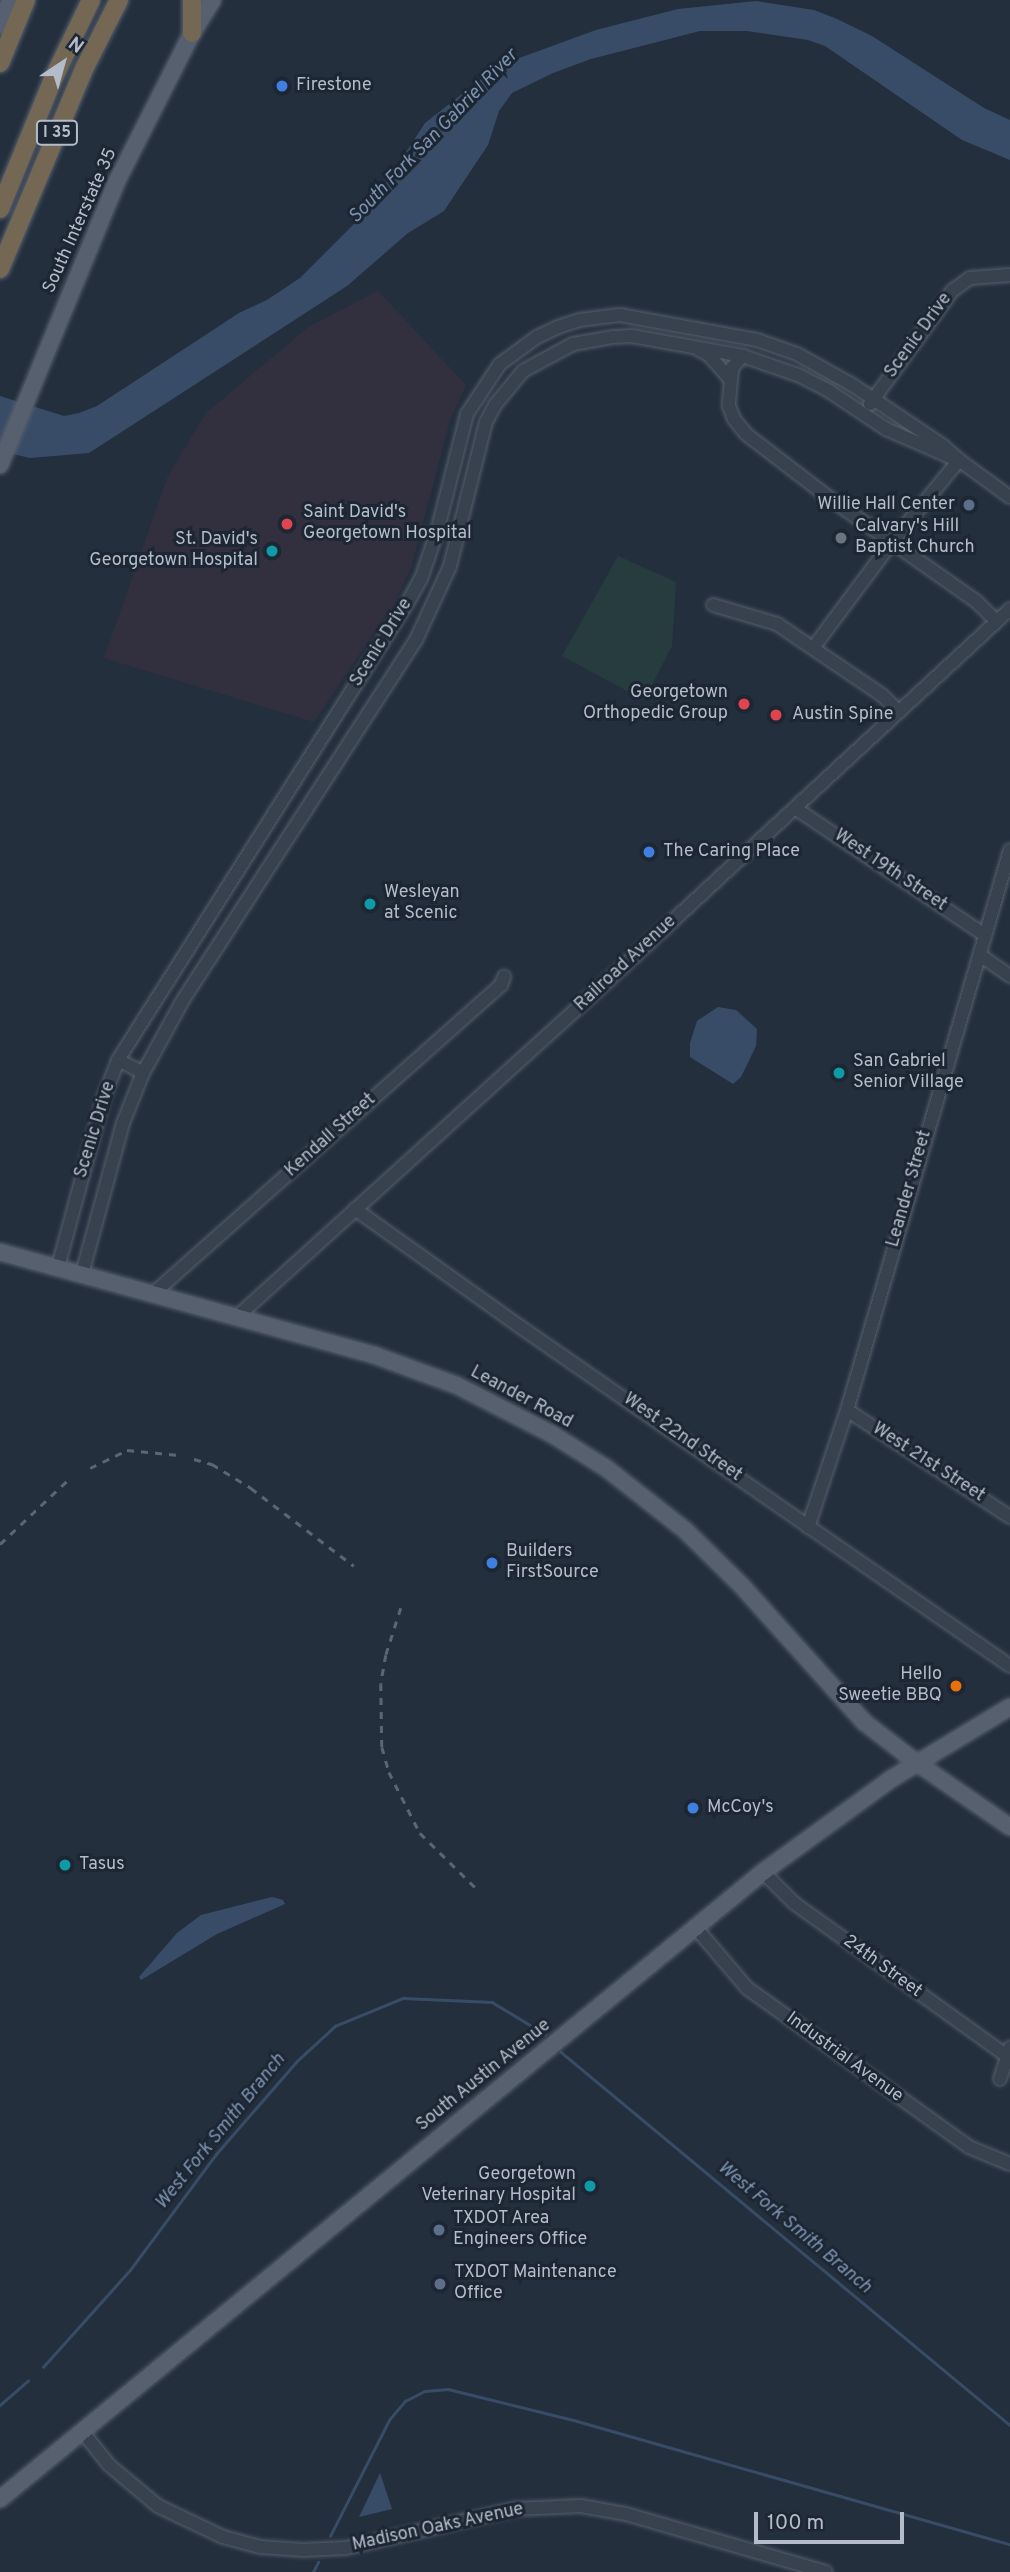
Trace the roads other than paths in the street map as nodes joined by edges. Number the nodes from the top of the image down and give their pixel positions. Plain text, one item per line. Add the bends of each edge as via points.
1 (10, 0) edge
2 (26, 0) edge
3 (91, 0) edge
4 (119, 0) edge
5 (192, 0) edge
6 (213, 0) edge
7 (0, 25) edge
8 (192, 33) junction
9 (0, 63) edge
10 (0, 209) edge
11 (0, 269) edge
12 (1010, 275) edge
13 (690, 345) junction
14 (743, 356) junction
15 (729, 378) junction
16 (874, 398) junction
17 (864, 413) junction
18 (959, 460) junction
19 (0, 465) edge
20 (1010, 497) edge
21 (892, 542) junction
22 (428, 556) junction
23 (450, 566) junction
24 (713, 605) dead end
25 (1010, 609) edge
26 (996, 621) junction
27 (394, 625) junction
28 (416, 640) junction
29 (813, 648) junction
30 (899, 712) junction
31 (334, 719) junction
32 (354, 733) junction
33 (795, 808) junction
34 (269, 821) junction
35 (290, 835) junction
36 (1010, 850) edge
37 (985, 935) junction
38 (980, 955) junction
39 (178, 962) junction
40 (199, 976) junction
41 (1010, 976) edge
42 (504, 977) dead end
43 (118, 1060) junction
44 (142, 1073) junction
45 (355, 1209) junction
46 (0, 1252) edge
47 (58, 1267) junction
48 (82, 1274) junction
49 (154, 1293) junction
50 (238, 1316) junction
51 (847, 1409) junction
52 (1010, 1517) edge
53 (808, 1527) junction
54 (1010, 1666) edge
55 (1010, 1707) edge
56 (917, 1763) junction
57 (1010, 1827) edge
58 (763, 1872) junction
59 (696, 1928) junction
60 (1009, 2052) edge
61 (1000, 2079) dead end
62 (1010, 2164) edge
63 (81, 2430) junction
64 (0, 2498) edge
65 (826, 2572) edge

1 - 7 main road
2 - 9 highway
3 - 10 highway, I 35
4 - 11 highway, I 35 via 85,66
5 - 8 highway
6 - 8 main road, South Interstate 35
8 - 19 main road, South Interstate 35 via 117,181
12 - 16 street, Scenic Drive via 970,278 952,291
13 - 14 street, Scenic Drive
13 - 15 street via 709,355
13 - 23 street, Scenic Drive via 632,336 591,339 557,350 523,371 486,422
14 - 15 street
14 - 17 street, Scenic Drive via 799,375
15 - 21 street via 729,405 746,434
16 - 17 street, Scenic Drive
16 - 18 street
16 - 22 street, Scenic Drive via 797,354 757,340 620,315 558,327 500,364 476,397 459,436
17 - 18 street via 886,429
18 - 20 street
18 - 21 street
21 - 26 street
21 - 29 street
22 - 23 street
22 - 27 street, Scenic Drive via 421,579
23 - 28 street, Scenic Drive
24 - 29 street via 777,624
25 - 26 street, Railroad Avenue
26 - 30 street, Railroad Avenue
27 - 28 street
27 - 31 street, Scenic Drive
28 - 32 street, Scenic Drive
29 - 30 street
30 - 33 street, Railroad Avenue
31 - 32 street
31 - 34 street, Scenic Drive
32 - 35 street, Scenic Drive
33 - 37 street, West 19th Street
33 - 45 street, Railroad Avenue
34 - 35 street
34 - 39 street, Scenic Drive
35 - 40 street, Scenic Drive
36 - 37 street, Leander Street
37 - 38 street, Leander Street
38 - 41 street
38 - 51 street, Leander Street
39 - 40 street
39 - 43 street, Scenic Drive
40 - 44 street, Scenic Drive
42 - 49 street, Kendall Street via 501,985
43 - 44 street
43 - 47 street, Scenic Drive
44 - 48 street, Scenic Drive via 123,1123
45 - 50 street, Railroad Avenue
45 - 53 street, West 22nd Street
46 - 47 main road, Leander Road
47 - 48 main road, Leander Road
48 - 49 main road, Leander Road
49 - 50 main road, Leander Road
50 - 56 main road, Leander Road via 439,1378 551,1433 606,1468 712,1555 864,1722
51 - 52 street, West 21st Street
51 - 53 street, Leander Street
53 - 54 street, West 22nd Street
55 - 56 main road, South Austin Avenue
56 - 57 main road, Leander Road
56 - 58 main road, South Austin Avenue
58 - 59 main road, South Austin Avenue
58 - 60 street, 24th Street via 794,1903
59 - 62 street, Industrial Avenue via 747,1988 969,2147
59 - 63 main road, South Austin Avenue
60 - 61 street
63 - 64 main road, South Austin Avenue
63 - 65 street, Madison Oaks Avenue via 109,2465 158,2506 223,2537 261,2547 346,2548 515,2509 570,2505 626,2514

